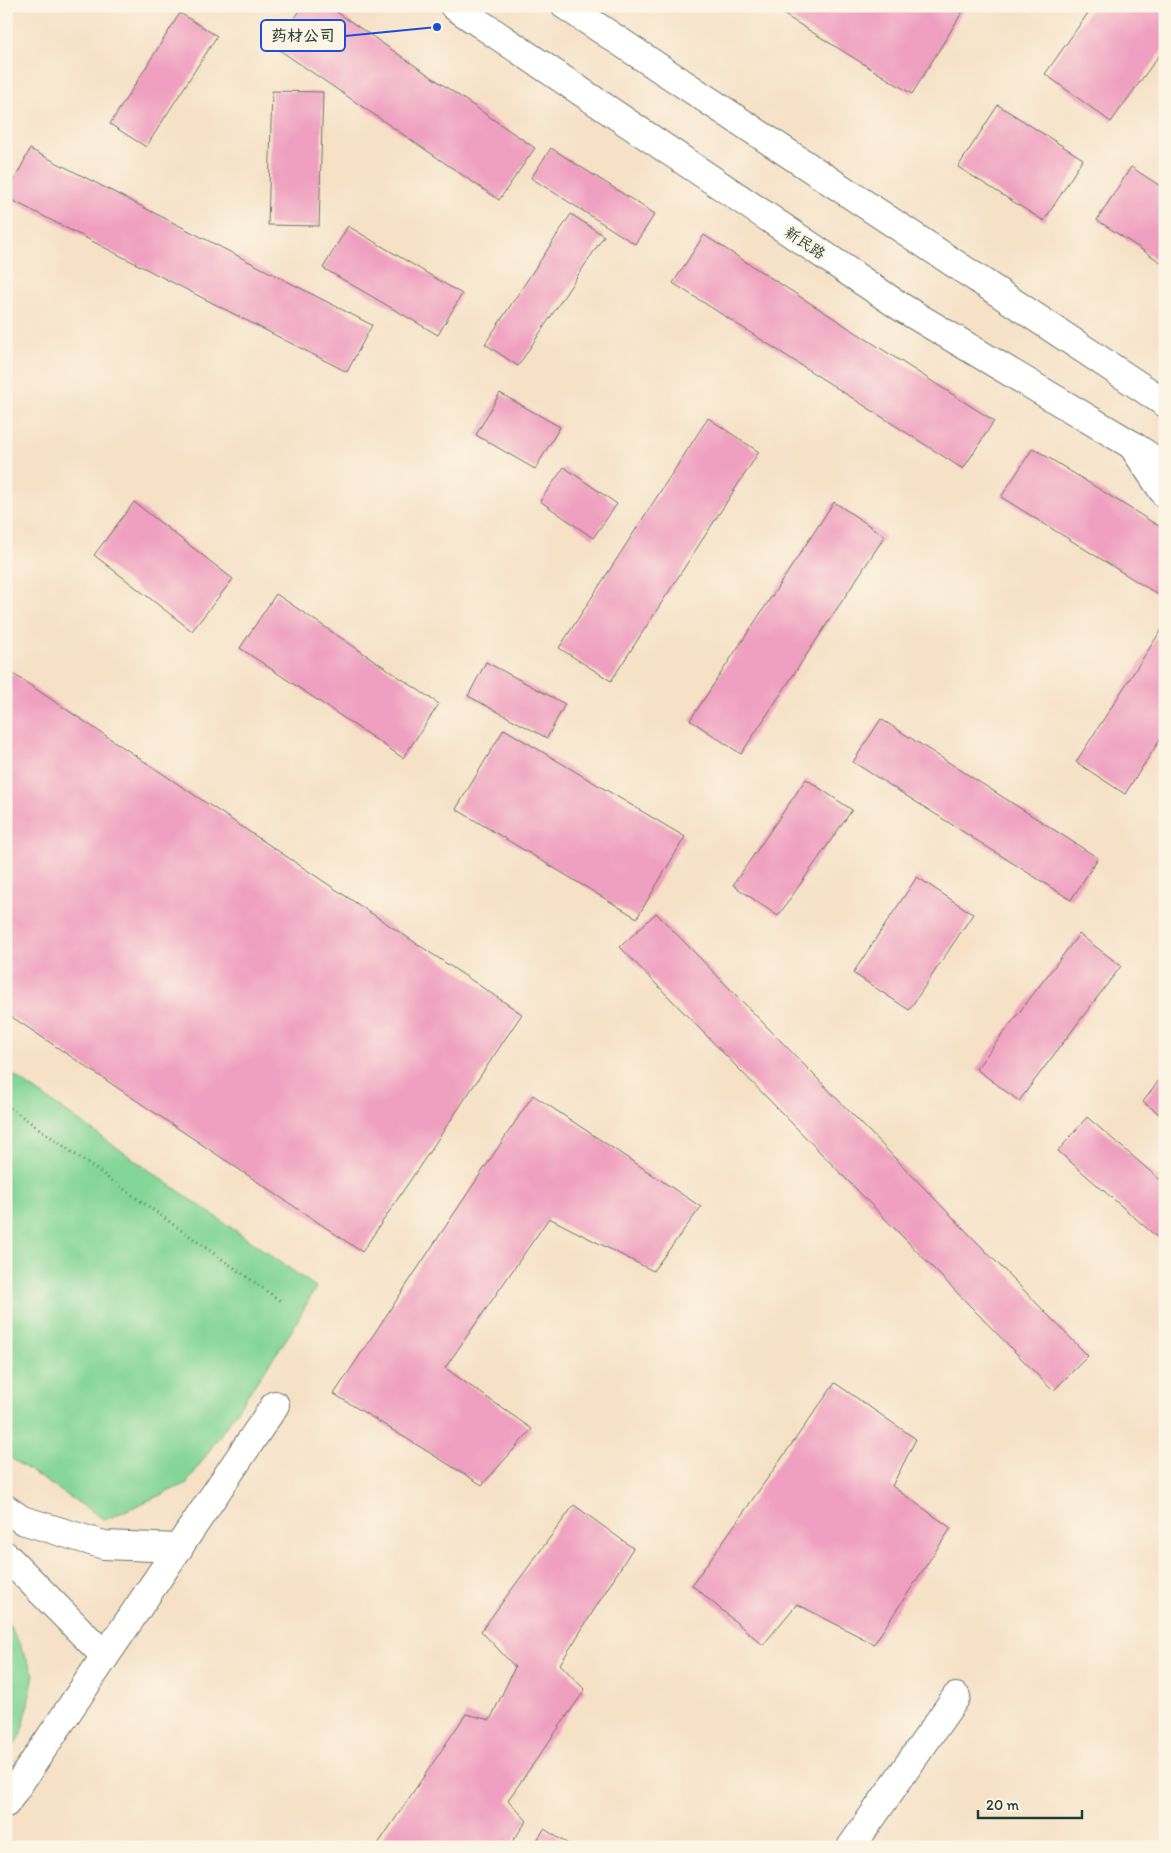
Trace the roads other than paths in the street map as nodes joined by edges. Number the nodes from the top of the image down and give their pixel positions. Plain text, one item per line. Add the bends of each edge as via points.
1 (454, 6) edge
2 (566, 6) edge
3 (1165, 403) edge
4 (1132, 445) junction
5 (1165, 467) edge
6 (1165, 494) edge
7 (275, 1405) dead end
8 (6, 1509) edge
9 (179, 1548) junction
10 (6, 1556) edge
11 (105, 1656) junction
12 (956, 1697) dead end
13 (6, 1803) edge
14 (851, 1847) edge

1 - 4 main road, 新民路 via 901,307
2 - 3 main road
4 - 5 main road, 新民路
4 - 6 main road
7 - 9 main road
8 - 9 main road via 22,1520 104,1545
9 - 11 main road
10 - 11 main road
11 - 13 main road
12 - 14 main road

